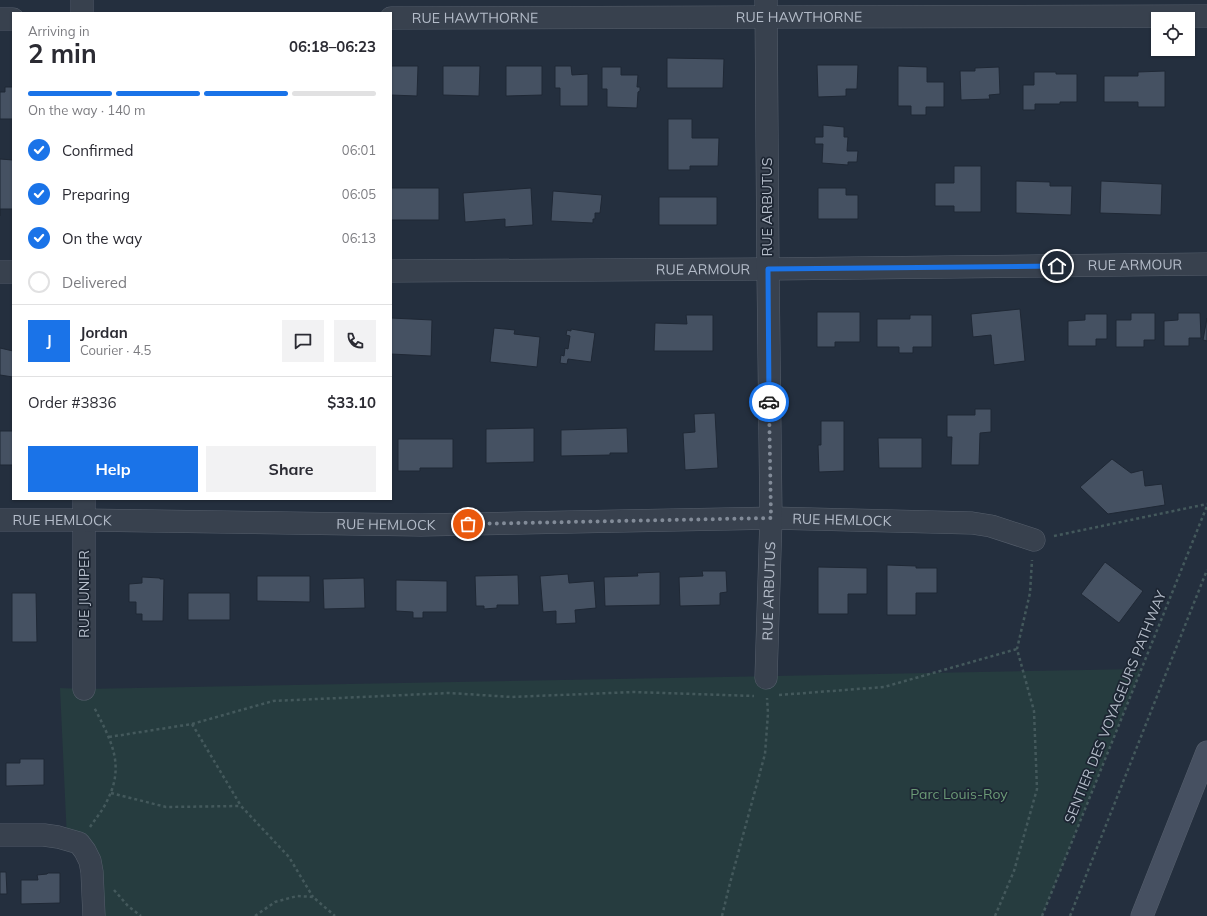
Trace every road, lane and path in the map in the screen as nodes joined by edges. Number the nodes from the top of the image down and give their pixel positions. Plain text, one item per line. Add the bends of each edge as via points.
1 (82, 0) edge
2 (766, 9) edge
3 (82, 12) edge
4 (1207, 16) edge
5 (0, 18) edge
6 (392, 18) edge
7 (12, 19) edge
8 (1207, 264) edge
9 (768, 269) junction
10 (392, 270) edge
11 (0, 272) edge
12 (12, 272) edge
13 (1207, 505) edge
14 (84, 510) edge
15 (771, 518) junction
16 (0, 520) edge
17 (1034, 540) junction
18 (1207, 570) edge
19 (1017, 649) junction
20 (766, 687) junction
21 (84, 689) joint
22 (192, 724) junction
23 (109, 737) junction
24 (1207, 752) edge
25 (111, 793) junction
26 (241, 806) junction
27 (0, 835) edge
28 (79, 843) junction
29 (92, 872) junction
30 (313, 897) junction
31 (94, 916) edge
32 (141, 916) edge
33 (255, 916) edge
34 (335, 916) edge
35 (722, 916) edge
36 (995, 916) edge
37 (1042, 916) edge
38 (1070, 916) edge
39 (1142, 916) edge

1 - 3 street
2 - 4 street, RUE HAWTHORNE
2 - 6 street, RUE HAWTHORNE
2 - 9 street, RUE ARBUTUS
5 - 7 street
8 - 9 street, RUE ARMOUR
9 - 10 street, RUE ARMOUR
9 - 15 street, RUE ARBUTUS
11 - 12 street
13 - 17 path
13 - 37 path, SENTIER DES VOYAGEURS PATHWAY
14 - 15 street, RUE HEMLOCK via 420,525
14 - 16 street, RUE HEMLOCK
14 - 21 street, RUE JUNIPER
15 - 17 street, RUE HEMLOCK via 972,523 991,526
15 - 20 street, RUE ARBUTUS
17 - 19 path via 1030,593
18 - 38 path
19 - 20 path via 884,687
19 - 36 path via 1034,711 1037,789 1014,871
20 - 22 path via 512,696 449,693 273,701
20 - 35 path via 766,754
21 - 23 path
22 - 23 path
22 - 26 path
23 - 25 path via 116,764
24 - 39 main road
25 - 26 path via 166,807
25 - 28 path
26 - 30 path via 289,857
27 - 28 street via 44,835
28 - 29 street via 90,861
29 - 31 street
29 - 32 path via 111,886 128,906
30 - 33 path via 297,896 275,902
30 - 34 path

